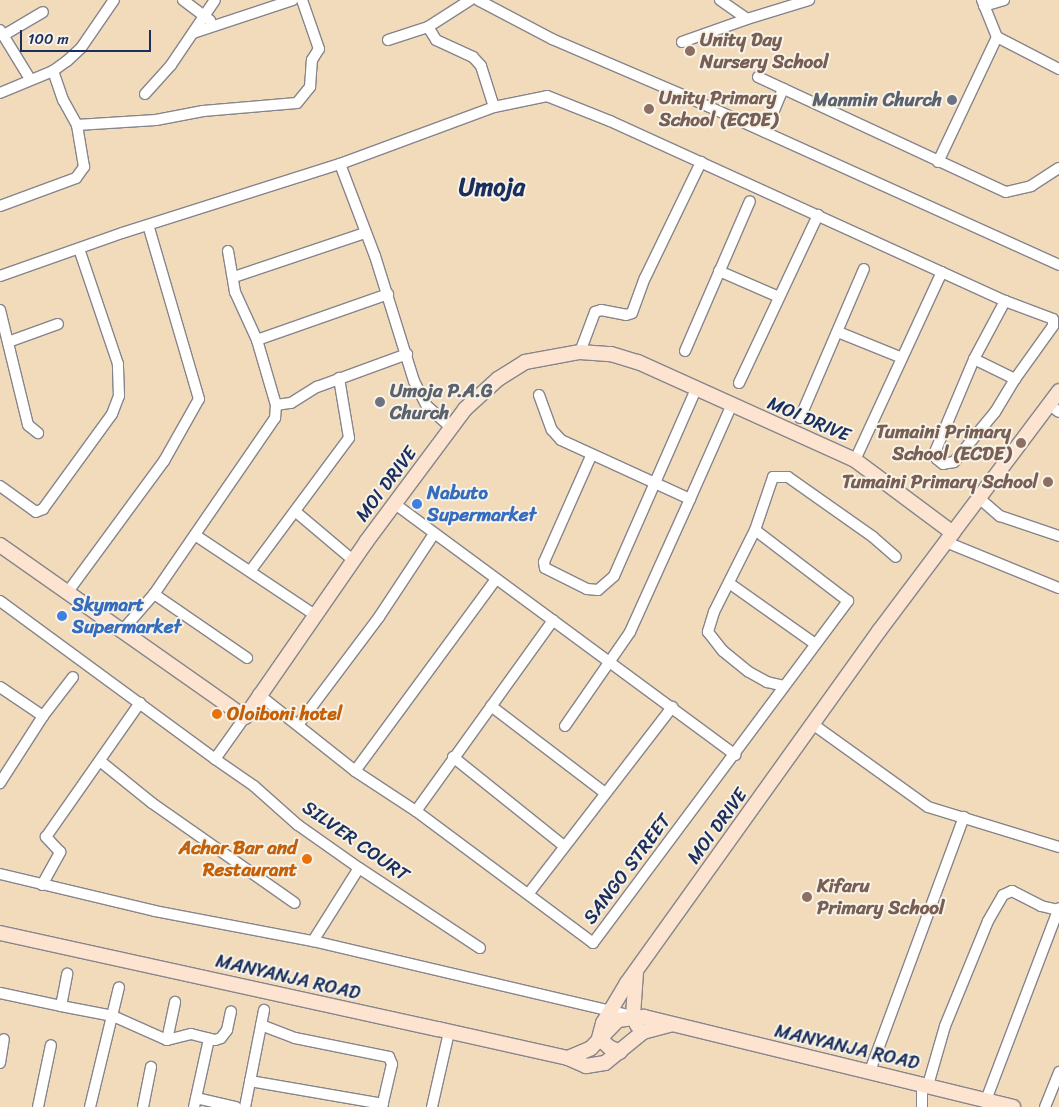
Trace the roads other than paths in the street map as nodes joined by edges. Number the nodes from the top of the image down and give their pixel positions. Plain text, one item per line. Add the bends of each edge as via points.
1 (114, 0) edge
2 (183, 0) edge
3 (215, 0) edge
4 (293, 0) edge
5 (302, 0) edge
6 (470, 0) edge
7 (478, 0) edge
8 (720, 0) edge
9 (809, 0) edge
10 (1004, 0) edge
11 (983, 3) edge
12 (43, 12) dead end
13 (206, 16) junction
14 (747, 19) junction
15 (215, 26) junction
16 (428, 27) junction
17 (2, 32) edge
18 (193, 33) junction
19 (996, 37) junction
20 (388, 40) dead end
21 (682, 42) dead end
22 (1059, 69) edge
23 (53, 71) junction
24 (758, 78) dead end
25 (30, 79) junction
26 (783, 89) junction
27 (0, 94) edge
28 (145, 94) dead end
29 (494, 107) junction
30 (77, 125) junction
31 (765, 132) junction
32 (701, 162) junction
33 (938, 162) junction
34 (340, 164) junction
35 (1059, 168) edge
36 (750, 201) dead end
37 (0, 206) edge
38 (818, 215) junction
39 (148, 225) junction
40 (365, 233) junction
41 (79, 249) junction
42 (228, 251) dead end
43 (1059, 265) edge
44 (864, 269) dead end
45 (719, 271) junction
46 (942, 272) junction
47 (0, 276) edge
48 (234, 277) junction
49 (388, 294) junction
50 (779, 298) junction
51 (1005, 301) junction
52 (0, 310) edge
53 (58, 324) dead end
54 (838, 332) junction
55 (257, 340) junction
56 (8, 342) junction
57 (685, 351) dead end
58 (580, 352) junction
59 (407, 354) junction
60 (900, 357) junction
61 (974, 359) junction
62 (339, 378) junction
63 (1014, 379) junction
64 (738, 383) dead end
65 (697, 387) junction
66 (1059, 391) edge
67 (539, 395) dead end
68 (276, 404) junction
69 (732, 404) junction
70 (1054, 409) edge
71 (800, 418) dead end
72 (450, 427) junction
73 (38, 433) dead end
74 (592, 456) junction
75 (855, 460) junction
76 (653, 482) junction
77 (0, 486) edge
78 (979, 498) junction
79 (690, 499) junction
80 (394, 504) junction
81 (296, 512) junction
82 (755, 530) junction
83 (434, 534) junction
84 (195, 535) junction
85 (1059, 536) edge
86 (949, 538) junction
87 (0, 545) edge
88 (896, 557) dead end
89 (354, 560) junction
90 (251, 570) junction
91 (496, 579) junction
92 (729, 583) junction
93 (1059, 588) edge
94 (67, 593) junction
95 (154, 594) junction
96 (0, 601) edge
97 (315, 615) junction
98 (553, 620) junction
99 (121, 632) junction
100 (815, 644) junction
101 (247, 658) dead end
102 (608, 660) junction
103 (73, 677) dead end
104 (784, 686) junction
105 (0, 687) edge
106 (258, 694) junction
107 (140, 703) junction
108 (491, 706) junction
109 (672, 707) junction
110 (43, 716) junction
111 (245, 717) junction
112 (298, 725) junction
113 (814, 725) junction
114 (565, 726) dead end
115 (735, 755) junction
116 (453, 757) junction
117 (215, 759) junction
118 (100, 761) junction
119 (355, 771) junction
120 (0, 783) edge
121 (605, 793) junction
122 (416, 811) junction
123 (964, 817) junction
124 (564, 846) junction
125 (1059, 847) edge
126 (359, 868) junction
127 (0, 874) edge
128 (42, 885) junction
129 (529, 893) junction
130 (295, 903) dead end
131 (1059, 909) edge
132 (0, 933) edge
133 (313, 941) junction
134 (480, 948) dead end
135 (636, 972) junction
136 (67, 974) dead end
137 (119, 987) dead end
138 (0, 993) edge
139 (634, 993) junction
140 (175, 1002) dead end
141 (61, 1006) junction
142 (613, 1009) junction
143 (264, 1010) dead end
144 (231, 1011) dead end
145 (113, 1016) junction
146 (633, 1016) junction
147 (653, 1018) junction
148 (672, 1024) junction
149 (261, 1026) junction
150 (449, 1032) junction
151 (640, 1034) junction
152 (599, 1038) junction
153 (4, 1039) dead end
154 (209, 1039) junction
155 (167, 1040) junction
156 (51, 1045) dead end
157 (620, 1052) junction
158 (568, 1058) junction
159 (0, 1063) edge
160 (151, 1067) dead end
161 (870, 1071) junction
162 (1059, 1072) edge
163 (250, 1080) junction
164 (925, 1084) junction
165 (986, 1100) junction
166 (195, 1103) edge
167 (382, 1105) edge
168 (38, 1107) edge
169 (90, 1107) edge
170 (143, 1107) edge
171 (236, 1107) edge
172 (245, 1107) edge
173 (432, 1107) edge
174 (922, 1107) edge
175 (1012, 1107) edge
176 (1045, 1107) edge

1 - 23 street via 81,48
2 - 13 street
3 - 13 street
4 - 15 street
5 - 30 street via 319,49 312,60 310,87 297,103 203,111 156,120
6 - 16 street
7 - 31 street via 552,39
8 - 14 street
9 - 14 street
10 - 11 street
11 - 19 street
12 - 17 street
13 - 15 street
13 - 18 street
14 - 21 street
15 - 18 street
16 - 20 street
16 - 29 street via 436,40 473,57 481,66
17 - 25 street
18 - 28 street via 164,75
19 - 22 street
19 - 33 street
23 - 25 street
23 - 30 street via 63,100
24 - 26 street
25 - 27 street
26 - 31 street
26 - 33 street
29 - 32 street via 547,96
29 - 34 street
30 - 37 street via 84,168 76,178
31 - 43 street
32 - 38 street
32 - 58 street via 645,278 632,313 595,312
33 - 35 street via 1006,192 1031,186
34 - 39 street
34 - 40 street
36 - 45 street
38 - 46 street
38 - 50 street
39 - 41 street
39 - 94 street via 199,399 164,461
40 - 48 street
40 - 49 street
41 - 47 street
41 - 77 street via 118,364 119,396 112,414 42,509 36,512
42 - 48 street
44 - 54 street
45 - 50 street
45 - 57 street
46 - 51 street
46 - 60 street
48 - 55 street via 235,292
49 - 55 street
49 - 59 street
50 - 64 street
51 - 61 street
51 - 63 street via 1054,320 1053,326
52 - 56 street
53 - 56 street
54 - 60 street
54 - 71 street
55 - 68 street
56 - 73 street via 28,425
58 - 65 street, MOI DRIVE via 611,354 638,362
58 - 72 street, MOI DRIVE via 524,362 498,380
59 - 62 street
59 - 72 street via 427,406
60 - 75 street
61 - 63 street
61 - 63 street via 936,452 937,459 943,464 954,462 970,443 1010,390
62 - 68 street via 291,403
62 - 81 street via 350,424 349,438
65 - 69 street, MOI DRIVE
65 - 76 street
66 - 70 street, MOI DRIVE
67 - 74 street via 552,430 562,440
68 - 84 street via 271,424
69 - 75 street, MOI DRIVE
69 - 79 street
70 - 78 street, MOI DRIVE
72 - 80 street, MOI DRIVE
74 - 76 street
74 - 76 street via 544,562 545,568 587,589 601,590 614,576
75 - 86 street, MOI DRIVE
76 - 79 street
78 - 85 street via 1000,516
78 - 86 street, MOI DRIVE
79 - 102 street via 630,632
80 - 83 street
80 - 89 street, MOI DRIVE
81 - 89 street
81 - 90 street
82 - 88 street via 773,477 788,477
82 - 92 street
82 - 100 street, SANGO STREET via 848,600
83 - 91 street
83 - 112 street via 379,617
84 - 90 street
84 - 95 street
86 - 93 street
86 - 113 street, MOI DRIVE
87 - 94 street
89 - 97 street, MOI DRIVE
90 - 97 street
91 - 98 street
91 - 119 street
92 - 100 street
92 - 104 street via 708,626 712,640 758,678
94 - 99 street
95 - 99 street
95 - 101 street
96 - 107 street, SILVER COURT
97 - 106 street, MOI DRIVE
98 - 102 street
98 - 108 street
99 - 111 street
100 - 104 street, SANGO STREET
102 - 109 street
102 - 114 street
103 - 110 street
104 - 115 street, SANGO STREET
105 - 110 street
106 - 111 street, MOI DRIVE
106 - 112 street, SANGO STREET
107 - 117 street, SILVER COURT
107 - 118 street
108 - 116 street
108 - 121 street
109 - 115 street
109 - 121 street
110 - 120 street
111 - 117 street
112 - 119 street, SANGO STREET
113 - 123 street via 928,807
113 - 135 street, MOI DRIVE
115 - 129 street, SANGO STREET via 593,943
116 - 122 street
116 - 124 street
117 - 126 street, SILVER COURT via 254,786 298,825
118 - 128 street via 46,836 60,852
118 - 130 street via 152,803
119 - 122 street, SANGO STREET
121 - 124 street
122 - 129 street, SANGO STREET
123 - 125 street
123 - 161 street
124 - 129 street
126 - 133 street
126 - 134 street, SILVER COURT
127 - 128 street
128 - 133 street via 155,911
131 - 164 street via 1041,906 1012,890 1003,895 988,921
131 - 165 street
132 - 150 street, MANYANJA ROAD
133 - 142 street
135 - 139 street
135 - 142 street, MOI DRIVE
136 - 141 street
137 - 145 street
138 - 141 street
139 - 146 street
139 - 147 street
140 - 155 street
141 - 145 street
142 - 146 street
142 - 152 street, MOI DRIVE via 603,1023
143 - 149 street
144 - 154 street via 224,1035 215,1040
145 - 155 street
145 - 169 street
146 - 147 street, MANYANJA ROAD
146 - 151 street
146 - 152 street via 614,1023
147 - 148 street, MANYANJA ROAD
148 - 151 street, MANYANJA ROAD
148 - 161 street, MANYANJA ROAD
149 - 163 street
149 - 167 street via 296,1038 389,1057 392,1064
150 - 158 street, MANYANJA ROAD
150 - 173 street
151 - 157 street, MANYANJA ROAD
152 - 157 street
152 - 158 street via 586,1051
153 - 159 street
154 - 155 street via 191,1034
154 - 166 street
156 - 168 street
157 - 158 street, MANYANJA ROAD via 599,1066 586,1066
160 - 170 street
161 - 164 street, MANYANJA ROAD
162 - 176 street
163 - 167 street
163 - 172 street
164 - 165 street, MANYANJA ROAD
164 - 174 street
165 - 175 street, MANYANJA ROAD
166 - 171 street

